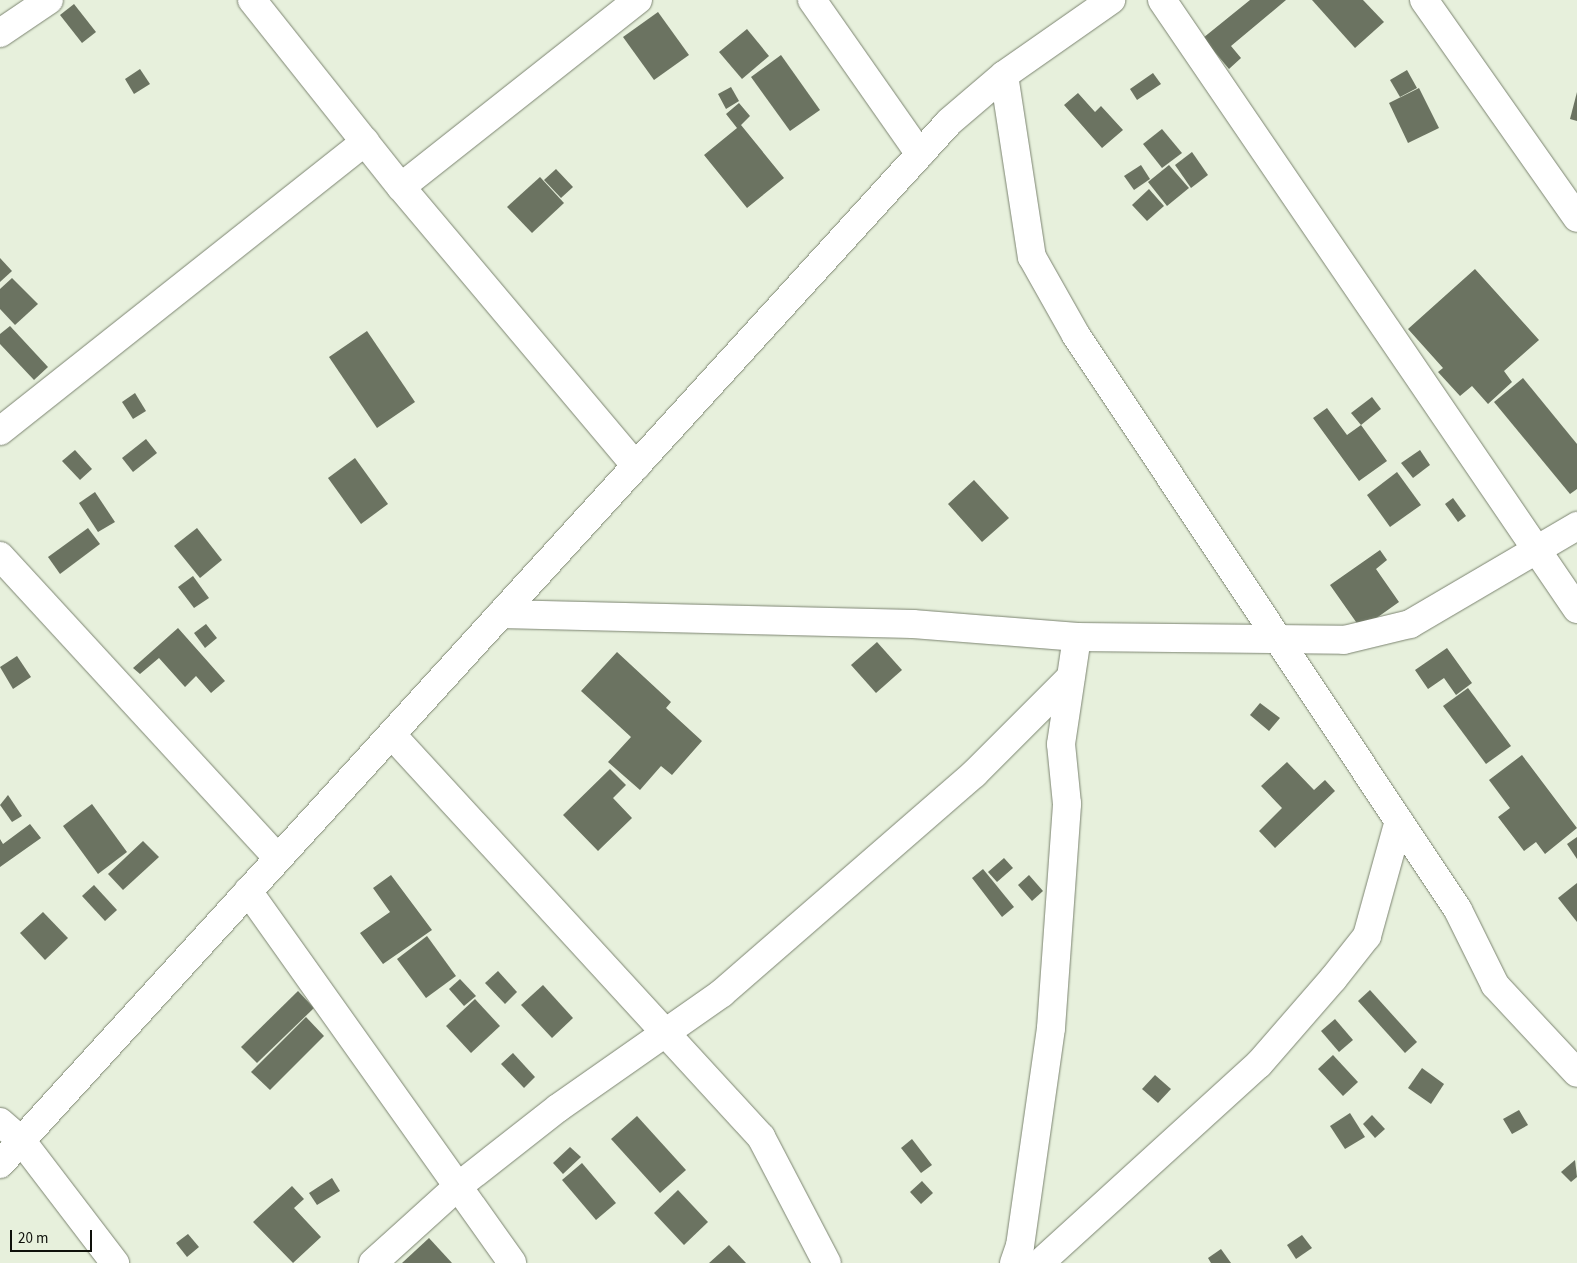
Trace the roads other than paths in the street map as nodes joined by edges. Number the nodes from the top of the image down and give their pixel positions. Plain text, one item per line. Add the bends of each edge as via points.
1 (50, 0) edge
2 (252, 0) edge
3 (638, 0) edge
4 (812, 0) edge
5 (1110, 0) edge
6 (1162, 0) edge
7 (1424, 0) edge
8 (0, 32) edge
9 (1004, 75) junction
10 (365, 142) junction
11 (920, 154) junction
12 (401, 187) junction
13 (1577, 218) edge
14 (0, 431) edge
15 (636, 466) junction
16 (1577, 526) edge
17 (1537, 553) junction
18 (0, 556) edge
19 (1577, 609) edge
20 (501, 614) junction
21 (1077, 636) junction
22 (1280, 640) junction
23 (1070, 678) junction
24 (392, 735) junction
25 (1399, 821) junction
26 (278, 858) junction
27 (248, 891) junction
28 (665, 1034) junction
29 (1577, 1073) edge
30 (0, 1122) edge
31 (21, 1140) junction
32 (0, 1164) edge
33 (456, 1188) junction
34 (115, 1263) edge
35 (372, 1263) edge
36 (512, 1263) edge
37 (827, 1263) edge
38 (1014, 1263) edge
39 (1040, 1263) edge

1 - 8 street
2 - 10 street
3 - 12 street
4 - 11 street
5 - 9 street
6 - 17 street
7 - 13 street
9 - 11 street via 949,122
9 - 22 street via 1032,257 1153,455
10 - 12 street
10 - 14 street
11 - 15 street
12 - 15 street
15 - 20 street
16 - 17 street
17 - 19 street
17 - 22 street via 1410,624 1344,640
18 - 26 street
20 - 21 street via 913,624
20 - 24 street
21 - 22 street
21 - 23 street
22 - 25 street
23 - 28 street via 974,774 722,993
23 - 38 street via 1061,744 1067,804 1051,1028 1020,1246
24 - 26 street
24 - 28 street
25 - 29 street via 1458,910 1495,985
25 - 39 street via 1367,936 1334,979 1259,1064
26 - 27 street
27 - 31 street
27 - 33 street
28 - 33 street via 558,1108
28 - 37 street via 760,1137
30 - 31 street
31 - 32 street
31 - 34 street
33 - 35 street
33 - 36 street

